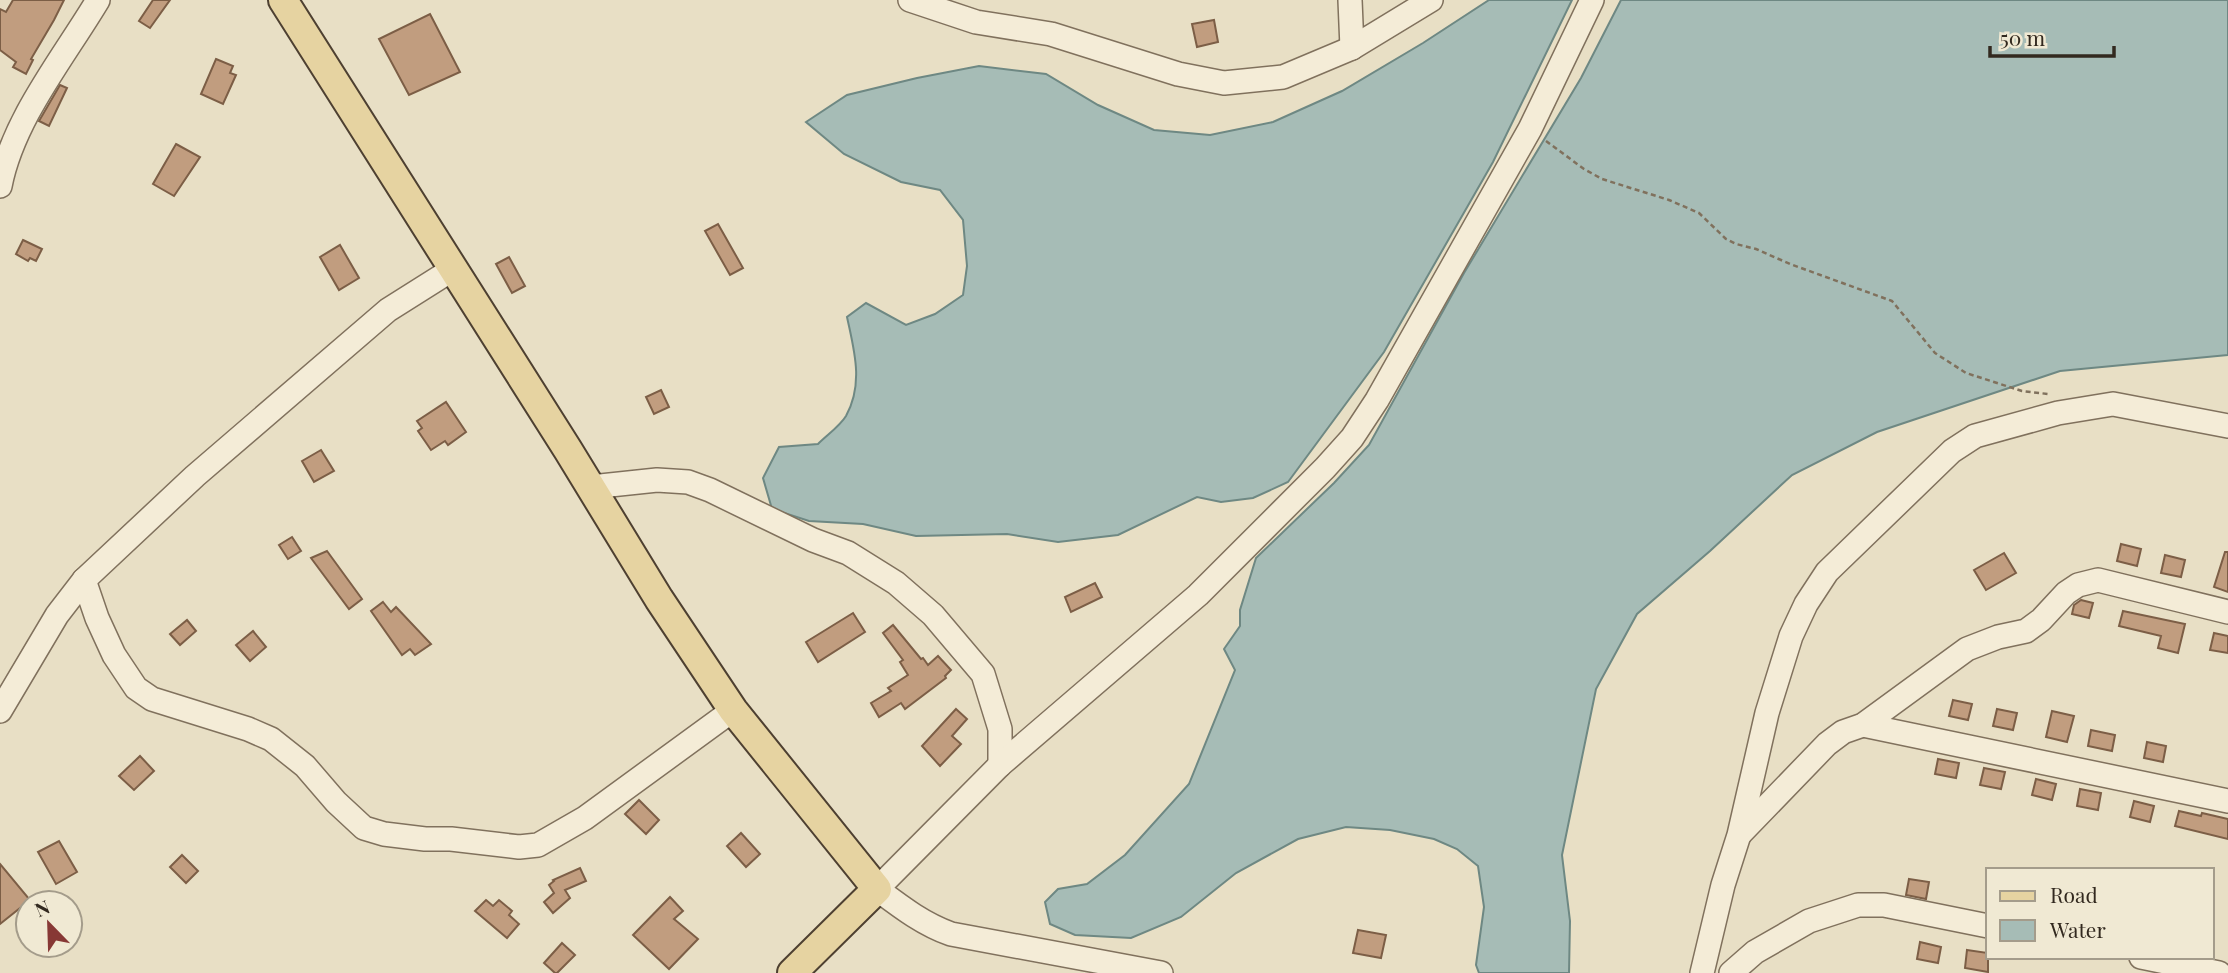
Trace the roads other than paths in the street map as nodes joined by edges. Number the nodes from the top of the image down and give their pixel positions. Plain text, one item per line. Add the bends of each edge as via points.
1 (99, 0) edge
2 (283, 0) edge
3 (910, 0) edge
4 (1350, 0) edge
5 (1432, 0) edge
6 (1592, 0) edge
7 (1352, 48) junction
8 (0, 186) edge
9 (453, 269) junction
10 (2228, 426) edge
11 (590, 487) junction
12 (84, 580) junction
13 (2228, 612) edge
14 (733, 710) junction
15 (0, 711) edge
16 (1863, 725) junction
17 (1000, 765) junction
18 (2228, 801) edge
19 (1739, 835) junction
20 (877, 889) junction
21 (1986, 926) edge
22 (2151, 959) edge
23 (792, 973) edge
24 (1161, 973) edge
25 (1702, 973) edge
26 (1731, 973) edge
27 (2219, 973) edge

1 - 8 street via 32,104 4,166
2 - 9 main road
3 - 7 street via 976,22 1051,34 1178,75 1224,83 1283,77
4 - 7 street
5 - 7 street
6 - 17 street via 1530,130 1352,438 1198,595
9 - 11 main road
9 - 12 street via 388,310 195,476
10 - 19 street via 2113,404 2058,413 1975,436 1952,451 1827,572 1806,604 1767,713
11 - 14 main road
11 - 17 street via 657,480 688,482 849,553 896,583 933,615 983,674 1000,729
12 - 14 street via 114,655 136,688 152,699 271,739 306,766 364,828 384,834 519,848 538,845 585,818
12 - 15 street via 57,615
13 - 16 street via 2098,580 2078,585 2026,631 1967,649
14 - 20 main road
16 - 18 street
16 - 19 street via 1826,744
17 - 20 street
19 - 25 street
20 - 23 main road
20 - 24 street via 930,927 951,934
21 - 26 street via 1884,905 1858,905 1809,921 1755,952
22 - 27 street

